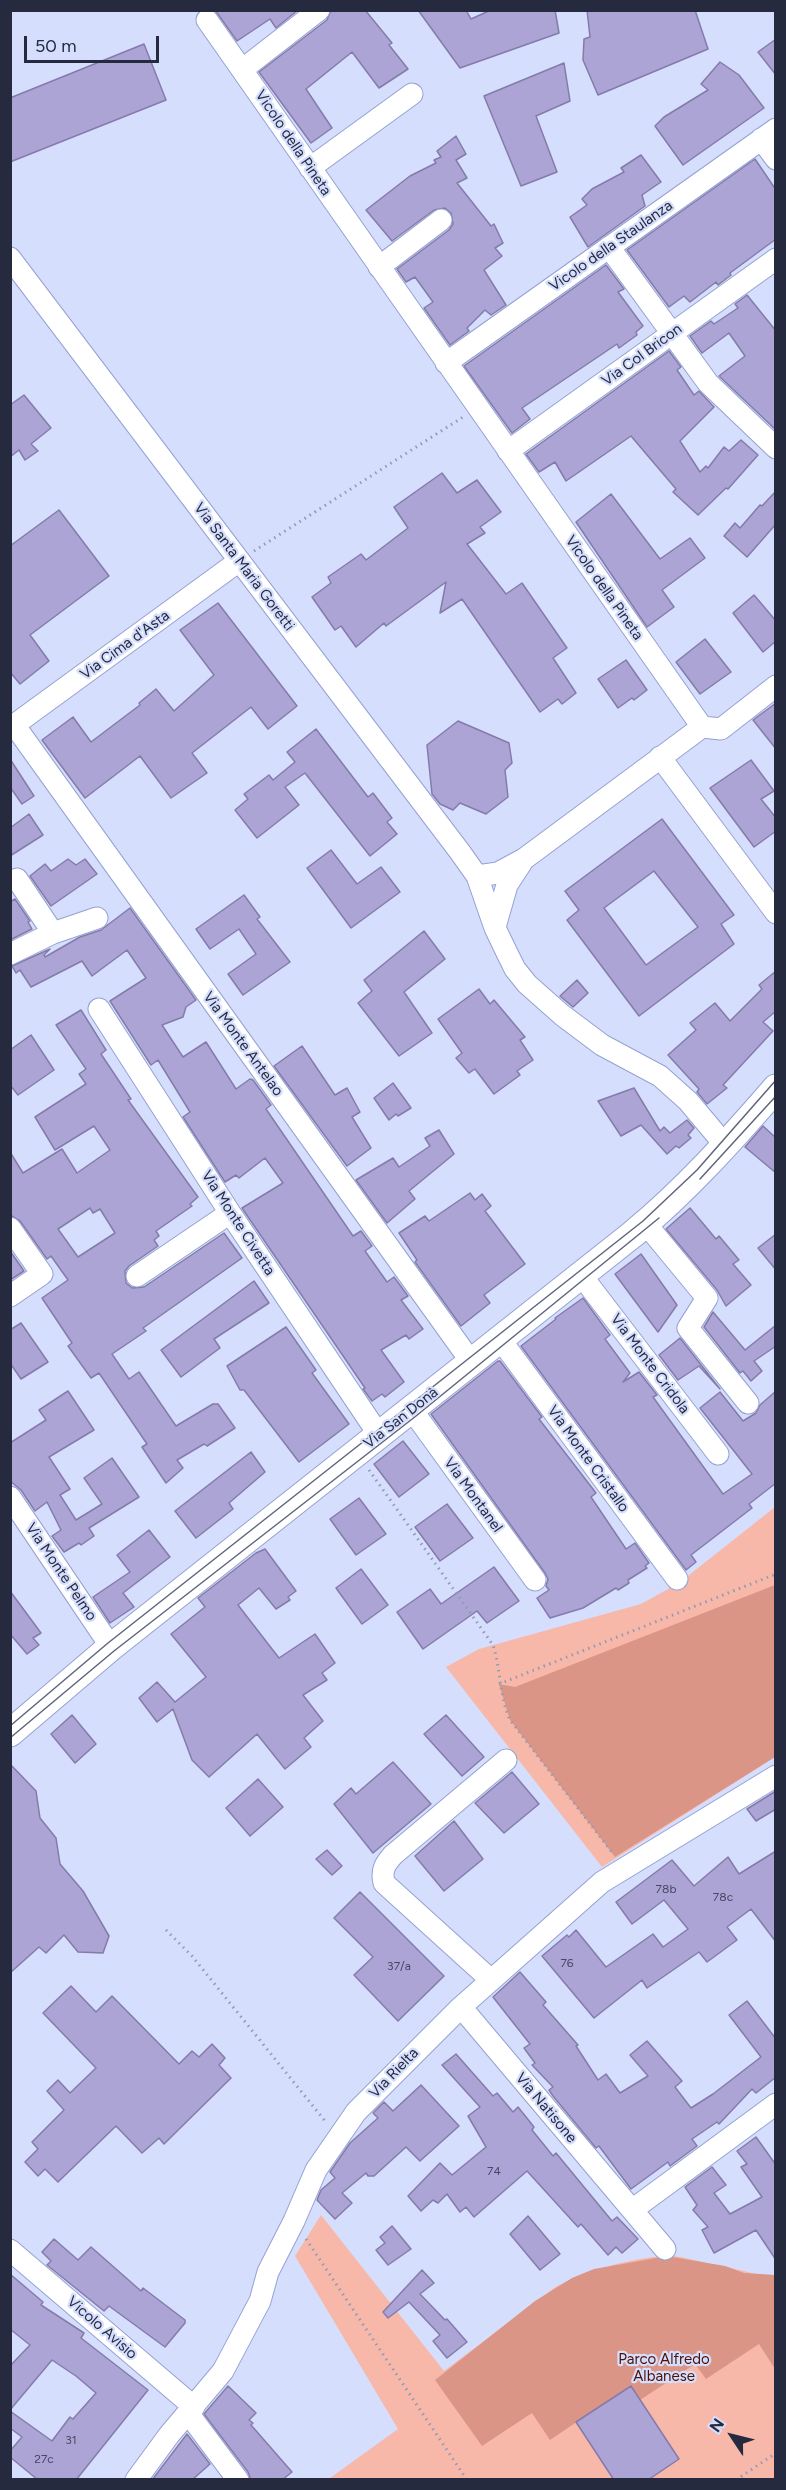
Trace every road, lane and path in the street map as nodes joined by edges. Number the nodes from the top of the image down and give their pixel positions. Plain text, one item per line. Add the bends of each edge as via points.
1 (319, 10) edge
2 (207, 20) dead end
3 (243, 69) junction
4 (412, 94) dead end
5 (768, 134) edge
6 (776, 159) edge
7 (310, 168) junction
8 (441, 220) dead end
9 (609, 247) junction
10 (10, 258) edge
11 (776, 259) edge
12 (379, 267) junction
13 (671, 334) junction
14 (446, 363) junction
15 (477, 408) junction
16 (776, 448) edge
17 (508, 451) junction
18 (239, 561) junction
19 (776, 686) edge
20 (13, 727) edge
21 (702, 727) junction
22 (660, 758) junction
23 (524, 859) junction
24 (477, 876) junction
25 (17, 879) dead end
26 (776, 913) edge
27 (97, 918) dead end
28 (495, 928) junction
29 (53, 933) junction
30 (10, 954) edge
31 (99, 1009) dead end
32 (772, 1101) edge
33 (725, 1145) junction
34 (230, 1213) junction
35 (646, 1224) junction
36 (10, 1228) edge
37 (581, 1275) junction
38 (137, 1276) dead end
39 (10, 1296) edge
40 (500, 1339) junction
41 (472, 1363) junction
42 (748, 1403) dead end
43 (411, 1410) junction
44 (379, 1435) junction
45 (718, 1454) dead end
46 (365, 1465) dead end
47 (10, 1497) edge
48 (776, 1574) edge
49 (677, 1579) dead end
50 (535, 1580) dead end
51 (111, 1647) junction
52 (499, 1684) junction
53 (10, 1733) edge
54 (506, 1760) dead end
55 (776, 1776) edge
56 (624, 1868) junction
57 (166, 1930) dead end
58 (491, 1980) junction
59 (461, 2007) junction
60 (772, 2113) edge
61 (337, 2138) junction
62 (632, 2210) junction
63 (664, 2249) dead end
64 (10, 2250) edge
65 (315, 2252) dead end
66 (191, 2410) junction
67 (776, 2453) edge
68 (136, 2480) edge
69 (238, 2480) edge
70 (466, 2480) edge
71 (736, 2480) edge

1 - 3 street
2 - 3 street, Vicolo della Pineta
3 - 7 street, Vicolo della Pineta
4 - 7 street
5 - 6 street
5 - 9 street, Vicolo della Staulanza
7 - 12 street, Vicolo della Pineta
8 - 12 street
9 - 13 street
9 - 14 street, Vicolo della Staulanza
10 - 18 street, Via Santa Maria Goretti
11 - 13 street, Via Col Bricon
12 - 14 street, Vicolo della Pineta
13 - 16 street via 708,383
13 - 17 street, Via Col Bricon
14 - 15 street, Vicolo della Pineta
15 - 17 street, Vicolo della Pineta
15 - 18 path
17 - 21 street, Vicolo della Pineta
18 - 20 street, Via Cima d'Asta
18 - 24 street, Via Santa Maria Goretti
19 - 21 street via 721,729
20 - 41 street, Via Monte Antelao
21 - 22 street
22 - 23 street
22 - 26 street
23 - 24 street via 498,873
23 - 28 street via 507,885
24 - 28 street
25 - 29 street
27 - 29 street
28 - 33 street via 515,969 544,999 602,1045 660,1076 688,1101
29 - 30 street
31 - 34 street, Via Monte Civetta
32 - 33 street, Via San Donà
33 - 35 street, Via San Donà
34 - 38 street
34 - 44 street, Via Monte Civetta
35 - 37 street, Via San Donà
35 - 42 street via 707,1298 688,1328
36 - 39 street via 42,1274
37 - 40 street, Via San Donà
37 - 45 street, Via Monte Cridola
40 - 41 street, Via San Donà
40 - 49 street, Via Monte Cristallo
41 - 43 street, Via San Donà
43 - 44 street, Via San Donà
43 - 50 street, Via Montanel
44 - 51 street, Via San Donà
46 - 52 path via 487,1635 497,1656
47 - 51 street, Via Monte Pelmo
48 - 52 path
51 - 53 street, Via San Donà
52 - 56 path via 510,1720
54 - 58 street via 393,1855 384,1865 382,1875 384,1883
55 - 56 street, Via Rielta
56 - 58 street, Via Rielta via 602,1882
57 - 61 path via 192,1956
58 - 59 street, Via Rielta
59 - 61 street, Via Rielta via 356,2112
59 - 62 street, Via Natisone
60 - 62 street
61 - 66 street, Via Rielta via 316,2170 237,2347
62 - 63 street, Via Natisone
64 - 66 street, Vicolo Avisio
65 - 70 path
66 - 68 street, Via Rielta
66 - 69 street, Vicolo Avisio
67 - 71 path

